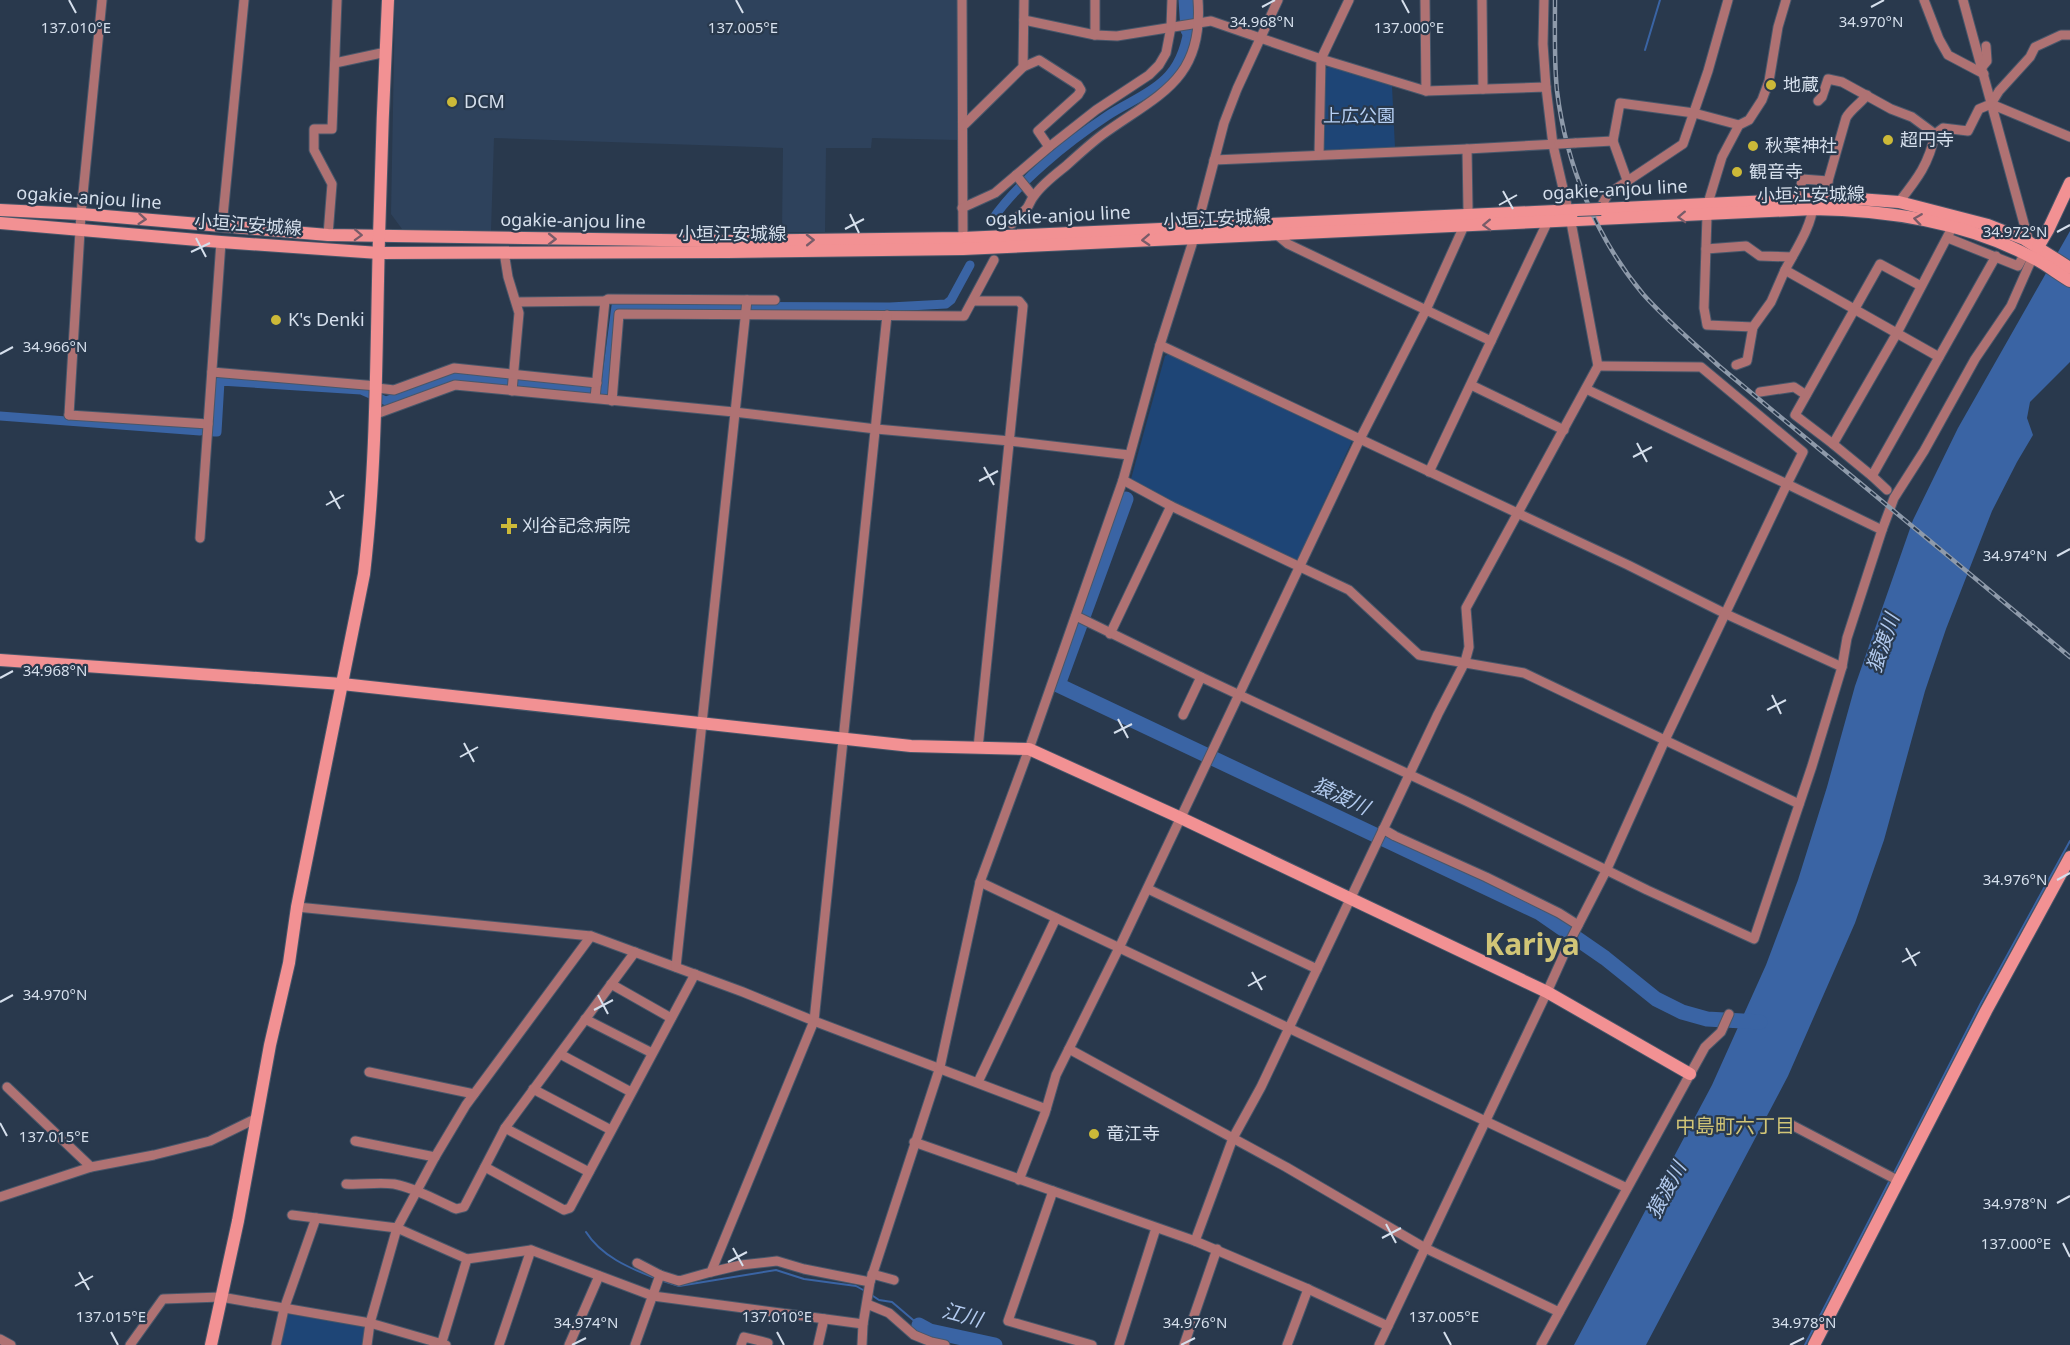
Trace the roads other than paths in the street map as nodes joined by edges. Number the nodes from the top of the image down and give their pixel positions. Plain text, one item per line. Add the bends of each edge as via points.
1 (102, 0) edge
2 (244, 0) edge
3 (337, 0) edge
4 (388, 0) edge
5 (962, 0) edge
6 (1024, 0) edge
7 (1095, 0) edge
8 (1172, 0) edge
9 (1198, 0) edge
10 (1278, 0) edge
11 (1349, 0) edge
12 (1425, 0) edge
13 (1482, 0) edge
14 (1544, 0) edge
15 (1728, 0) edge
16 (1786, 0) edge
17 (1928, 0) edge
18 (1963, 0) edge
19 (1024, 20) junction
20 (1199, 23) junction
21 (1174, 27) junction
22 (1095, 35) junction
23 (2070, 35) edge
24 (1260, 39) junction
25 (1986, 46) dead end
26 (386, 52) junction
27 (1321, 59) junction
28 (335, 63) junction
29 (1023, 68) junction
30 (1983, 71) junction
31 (1546, 87) junction
32 (1484, 89) junction
33 (1426, 91) junction
34 (1867, 96) junction
35 (1818, 101) dead end
36 (1991, 104) junction
37 (1694, 113) junction
38 (1739, 125) junction
39 (963, 126) junction
40 (1935, 134) junction
41 (2070, 137) edge
42 (1613, 141) junction
43 (1556, 144) junction
44 (1048, 147) junction
45 (1467, 149) junction
46 (1319, 155) junction
47 (1214, 160) junction
48 (1018, 177) junction
49 (1627, 180) junction
50 (1828, 181) junction
51 (2070, 183) edge
52 (1031, 194) junction
53 (1799, 199) junction
54 (1828, 199) junction
55 (1899, 202) junction
56 (1813, 204) junction
57 (962, 208) junction
58 (1602, 209) junction
59 (1707, 209) junction
60 (0, 210) edge
61 (81, 214) junction
62 (1572, 214) junction
63 (1466, 220) junction
64 (0, 223) edge
65 (1547, 223) junction
66 (1012, 224) dead end
67 (222, 226) junction
68 (1953, 226) junction
69 (81, 230) junction
70 (1195, 233) junction
71 (1276, 234) junction
72 (328, 235) junction
73 (379, 236) junction
74 (1947, 238) junction
75 (221, 242) junction
76 (963, 244) junction
77 (1706, 249) junction
78 (504, 252) junction
79 (2032, 252) junction
80 (379, 253) junction
81 (1995, 256) junction
82 (1792, 257) junction
83 (994, 260) dead end
84 (2070, 268) edge
85 (1785, 270) junction
86 (2070, 281) edge
87 (1921, 286) junction
88 (747, 300) junction
89 (775, 300) dead end
90 (605, 301) junction
91 (973, 301) junction
92 (517, 302) junction
93 (1854, 309) junction
94 (1426, 310) junction
95 (745, 315) junction
96 (887, 315) junction
97 (1753, 327) junction
98 (1897, 333) junction
99 (1491, 341) junction
100 (1160, 345) junction
101 (1939, 357) junction
102 (1736, 365) dead end
103 (1598, 366) junction
104 (212, 372) junction
105 (513, 375) junction
106 (597, 384) junction
107 (1471, 385) junction
108 (376, 388) junction
109 (1586, 389) junction
110 (512, 390) junction
111 (1760, 392) dead end
112 (1806, 395) junction
113 (595, 398) dead end
114 (612, 401) junction
115 (734, 412) junction
116 (376, 414) junction
117 (208, 424) junction
118 (876, 429) junction
119 (1564, 430) junction
120 (1360, 439) junction
121 (1010, 441) junction
122 (1833, 444) junction
123 (1129, 455) junction
124 (1429, 471) junction
125 (1872, 476) junction
126 (1123, 480) junction
127 (1787, 484) junction
128 (1887, 490) dead end
129 (1171, 506) junction
130 (1519, 514) junction
131 (1882, 530) junction
132 (200, 538) dead end
133 (1299, 567) junction
134 (1726, 614) junction
135 (1080, 618) junction
136 (1110, 634) junction
137 (0, 660) edge
138 (1465, 662) junction
139 (1842, 667) junction
140 (1200, 677) junction
141 (342, 684) junction
142 (1239, 694) junction
143 (1183, 715) dead end
144 (702, 724) junction
145 (842, 737) junction
146 (1665, 740) junction
147 (978, 747) junction
148 (1029, 749) junction
149 (1410, 774) junction
150 (1799, 804) junction
151 (1181, 818) junction
152 (1383, 829) junction
153 (2070, 857) edge
154 (1607, 869) junction
155 (980, 882) junction
156 (1148, 889) junction
157 (1350, 899) junction
158 (297, 907) junction
159 (1056, 918) junction
160 (1578, 925) junction
161 (591, 936) junction
162 (1119, 948) junction
163 (635, 952) junction
164 (676, 967) junction
165 (1317, 969) junction
166 (695, 974) junction
167 (611, 984) junction
168 (1547, 992) junction
169 (1729, 1014) dead end
170 (671, 1018) junction
171 (585, 1019) junction
172 (814, 1021) junction
173 (1290, 1027) junction
174 (1069, 1049) junction
175 (652, 1053) junction
176 (560, 1054) junction
177 (940, 1067) junction
178 (369, 1072) dead end
179 (1690, 1074) junction
180 (978, 1082) junction
181 (6, 1087) dead end
182 (533, 1089) junction
183 (631, 1092) junction
184 (474, 1094) junction
185 (1046, 1109) junction
186 (257, 1118) junction
187 (1485, 1120) junction
188 (1786, 1122) dead end
189 (505, 1128) junction
190 (611, 1130) junction
191 (1233, 1138) junction
192 (355, 1141) dead end
193 (915, 1142) junction
194 (435, 1157) junction
195 (91, 1167) junction
196 (484, 1167) junction
197 (589, 1172) junction
198 (1019, 1180) junction
199 (1898, 1181) junction
200 (346, 1184) dead end
201 (1627, 1188) junction
202 (416, 1191) junction
203 (1053, 1191) junction
204 (0, 1197) edge
205 (292, 1215) dead end
206 (316, 1218) junction
207 (397, 1228) junction
208 (1156, 1228) junction
209 (1195, 1241) junction
210 (1425, 1248) junction
211 (531, 1250) junction
212 (1217, 1250) junction
213 (467, 1259) junction
214 (637, 1263) dead end
215 (711, 1272) junction
216 (660, 1275) junction
217 (599, 1276) junction
218 (871, 1278) junction
219 (894, 1280) dead end
220 (1308, 1289) junction
221 (653, 1296) junction
222 (221, 1297) junction
223 (867, 1304) junction
224 (284, 1309) junction
225 (1559, 1312) junction
226 (824, 1319) junction
227 (370, 1323) junction
228 (863, 1324) junction
229 (1388, 1326) junction
230 (0, 1339) edge
231 (443, 1344) edge
232 (930, 1344) edge
233 (11, 1345) edge
234 (130, 1345) edge
235 (211, 1345) edge
236 (276, 1345) edge
237 (367, 1345) edge
238 (499, 1345) edge
239 (569, 1345) edge
240 (635, 1345) edge
241 (741, 1345) edge
242 (768, 1345) edge
243 (818, 1345) edge
244 (862, 1345) edge
245 (945, 1345) edge
246 (1092, 1345) edge
247 (1119, 1345) edge
248 (1184, 1345) edge
249 (1287, 1345) edge
250 (1379, 1345) edge
251 (1541, 1345) edge
252 (1814, 1345) edge

1 - 61 street
2 - 67 street
3 - 28 street
4 - 26 main road
5 - 39 street
6 - 19 street
7 - 22 street
8 - 21 street
9 - 20 street
10 - 24 street
11 - 27 street
12 - 33 street
13 - 32 street
14 - 31 street
15 - 37 street
16 - 38 street via 1762,100 1749,120
17 - 30 street via 1948,56
18 - 30 street
19 - 22 street
19 - 29 street
20 - 21 street
20 - 24 street via 1211,21
20 - 52 street via 1191,55 1179,77
21 - 22 street via 1117,36
21 - 44 street via 1166,53 1154,70
23 - 36 street via 2035,47
24 - 27 street
24 - 47 street via 1234,98
25 - 30 street via 1988,61
26 - 28 street
26 - 73 main road
27 - 33 street
27 - 46 street
28 - 72 street via 332,129 314,129 314,150 332,184
29 - 39 street
29 - 44 street via 1039,60 1081,90 1038,131
30 - 36 street
31 - 32 street
31 - 43 street
32 - 33 street
34 - 35 street via 1828,79
34 - 40 street via 1912,117
34 - 50 street via 1846,118
36 - 40 street via 1979,109 1968,131 1943,128
36 - 41 street
36 - 79 street
37 - 38 street
37 - 42 street via 1620,103
37 - 49 street via 1683,144
38 - 59 street via 1722,157
39 - 57 street
40 - 55 street via 1931,155 1920,176
42 - 43 street, bridge
42 - 49 street
43 - 45 street
43 - 62 street
44 - 48 street
45 - 46 street
45 - 63 street
46 - 47 street
47 - 70 street
48 - 52 street
48 - 57 street
49 - 58 street via 1608,194
50 - 53 street via 1802,179
50 - 54 street
51 - 79 main road
52 - 66 street via 1029,207
53 - 56 main road, ogakie-anjou line
53 - 59 main road, ogakie-anjou line
54 - 55 main road, ogakie-anjou line
54 - 56 main road, ogakie-anjou line
55 - 79 main road, ogakie-anjou line via 1968,219
56 - 59 main road, 小垣江安城線
68 -> 56 main road, 小垣江安城線
56 - 82 street via 1808,229
57 - 76 street
58 - 59 main road, ogakie-anjou line
58 - 62 main road, ogakie-anjou line, bridge
59 -> 62 main road, 小垣江安城線
59 - 77 street
60 - 61 main road, ogakie-anjou line
61 -> 67 main road, ogakie-anjou line
61 - 69 street
62 - 63 main road, ogakie-anjou line
62 - 65 main road, 小垣江安城線
62 - 103 street
65 -> 63 main road, 小垣江安城線
63 - 70 main road, ogakie-anjou line
63 - 71 main road, 小垣江安城線
63 - 94 street
64 - 69 main road, 小垣江安城線
65 - 99 street
67 - 72 main road, ogakie-anjou line
68 - 74 street
68 - 79 main road, 小垣江安城線
69 - 75 main road, 小垣江安城線
69 - 117 street via 69,415
70 - 71 main road, 小垣江安城線
70 - 76 main road, ogakie-anjou line
70 - 100 street
71 - 94 street via 1288,244
72 -> 73 main road, ogakie-anjou line
73 -> 76 main road, ogakie-anjou line
73 - 80 main road
74 - 81 street
74 - 87 street
75 - 80 main road, 小垣江安城線
75 - 104 street
76 - 78 main road, 小垣江安城線
77 - 82 street via 1746,246 1760,256
77 - 97 street via 1707,325
78 - 80 main road, 小垣江安城線
78 - 92 street
79 - 81 street via 2018,266
79 - 84 main road
79 - 86 main road
79 - 131 street via 2011,306 1975,359 1894,498
80 - 108 main road
81 - 101 street
82 - 85 street
83 - 91 street
85 - 93 street
85 - 97 street via 1771,302
87 - 93 street via 1880,264
87 - 98 street
88 - 89 street
88 - 90 street
88 - 95 street
90 - 92 street
90 - 106 street
91 - 96 street via 964,316
91 - 121 street via 1019,301 1023,306
92 - 105 street
93 - 98 street
93 - 112 street
94 - 99 street
94 - 120 street
95 - 96 street
95 - 114 street via 619,314
95 - 115 street
96 - 118 street
97 - 102 street via 1747,361
98 - 101 street
98 - 122 street
99 - 107 street
100 - 120 street
100 - 123 street
101 - 125 street
103 - 109 street
103 - 127 street via 1701,367 1803,452
104 - 108 street
104 - 117 street
105 - 106 street
105 - 108 street via 454,368 394,390
105 - 110 street
106 - 113 street
107 - 119 street
107 - 124 street
108 - 116 main road
109 - 119 street
109 - 127 street
110 - 114 street
110 - 116 street via 455,385
111 - 112 street via 1794,387
112 - 122 street via 1795,415
114 - 115 street
115 - 118 street
115 - 144 street
116 - 141 main road via 364,574
117 - 132 street
118 - 121 street
118 - 145 street
119 - 130 street
120 - 124 street
120 - 133 street
121 - 123 street
121 - 147 street
122 - 125 street
123 - 126 street
124 - 130 street
125 - 128 street
126 - 129 street
126 - 135 street
127 - 131 street
127 - 134 street
129 - 133 street
129 - 136 street
130 - 134 street
130 - 138 street via 1466,608 1469,647
131 - 139 street via 1847,638
133 - 138 street via 1349,590 1419,655
133 - 142 street
134 - 139 street
134 - 146 street
135 - 136 street
135 - 148 street
136 - 140 street
137 - 141 main road
138 - 146 street via 1524,673
138 - 149 street
139 - 150 street
140 - 142 street
140 - 143 street
141 - 144 main road
141 - 158 main road
142 - 149 street
142 - 151 street
144 - 145 main road
144 - 164 street
145 - 147 main road via 911,746
145 - 172 street
146 - 150 street
146 - 154 street
147 - 148 main road
148 - 151 main road
148 - 155 street
149 - 152 street
149 - 154 street
150 - 154 street via 1754,939
151 - 156 street
151 - 157 main road
152 - 157 street
152 - 160 street
153 - 199 main road
154 - 160 street
155 - 159 street
155 - 177 street
156 - 162 street
156 - 165 street
157 - 165 street
157 - 168 main road
158 - 161 street
158 - 186 main road
159 - 162 street
159 - 180 street
160 - 168 street
161 - 163 street
161 - 184 street
162 - 173 street
162 - 174 street
163 - 164 street
163 - 167 street
164 - 166 street
165 - 173 street
166 - 170 street
166 - 172 street
167 - 170 street
167 - 171 street
168 - 179 main road
168 - 187 street
169 - 179 street
170 - 175 street
171 - 175 street
171 - 176 street
172 - 177 street
172 - 215 street
173 - 187 street
173 - 191 street
174 - 185 street
174 - 191 street
175 - 183 street
176 - 182 street
176 - 183 street
177 - 180 street
177 - 193 street
178 - 184 street
179 - 201 street
180 - 185 street
181 - 195 street
182 - 189 street
182 - 190 street
183 - 190 street
184 - 194 street
185 - 198 street
186 - 195 street via 210,1141
186 - 222 main road
187 - 201 street
187 - 210 street
188 - 199 street
189 - 196 street
189 - 197 street
190 - 197 street
191 - 209 street
191 - 210 street
192 - 194 street
193 - 198 street
193 - 218 street
194 - 202 street
195 - 204 street
196 - 197 street via 564,1210 570,1208
196 - 202 street via 464,1207 456,1209
198 - 203 street
199 - 252 main road
200 - 202 street via 374,1182
201 - 225 street
202 - 207 street
203 - 208 street
203 - 246 street via 1008,1321
205 - 206 street
206 - 207 street
206 - 224 street
207 - 213 street
207 - 227 street
208 - 209 street
208 - 247 street
209 - 212 street
210 - 225 street
210 - 229 street
211 - 213 street
211 - 217 street
211 - 238 street
212 - 220 street
212 - 248 street
213 - 231 street
214 - 216 street
215 - 216 street via 679,1281
215 - 218 street via 777,1261 804,1269
216 - 221 street
217 - 221 street
217 - 239 street
218 - 219 street
218 - 223 street
220 - 229 street
220 - 249 street
221 - 226 street
221 - 240 street
222 - 224 street
222 - 234 street via 163,1299
222 - 235 main road
223 - 228 street
223 - 232 street via 890,1313
224 - 227 street
224 - 236 street
225 - 251 street
226 - 228 street
226 - 243 street
227 - 231 street
227 - 237 street
228 - 244 street
229 - 250 street
230 - 233 street
232 - 245 street
241 - 242 street via 744,1337

